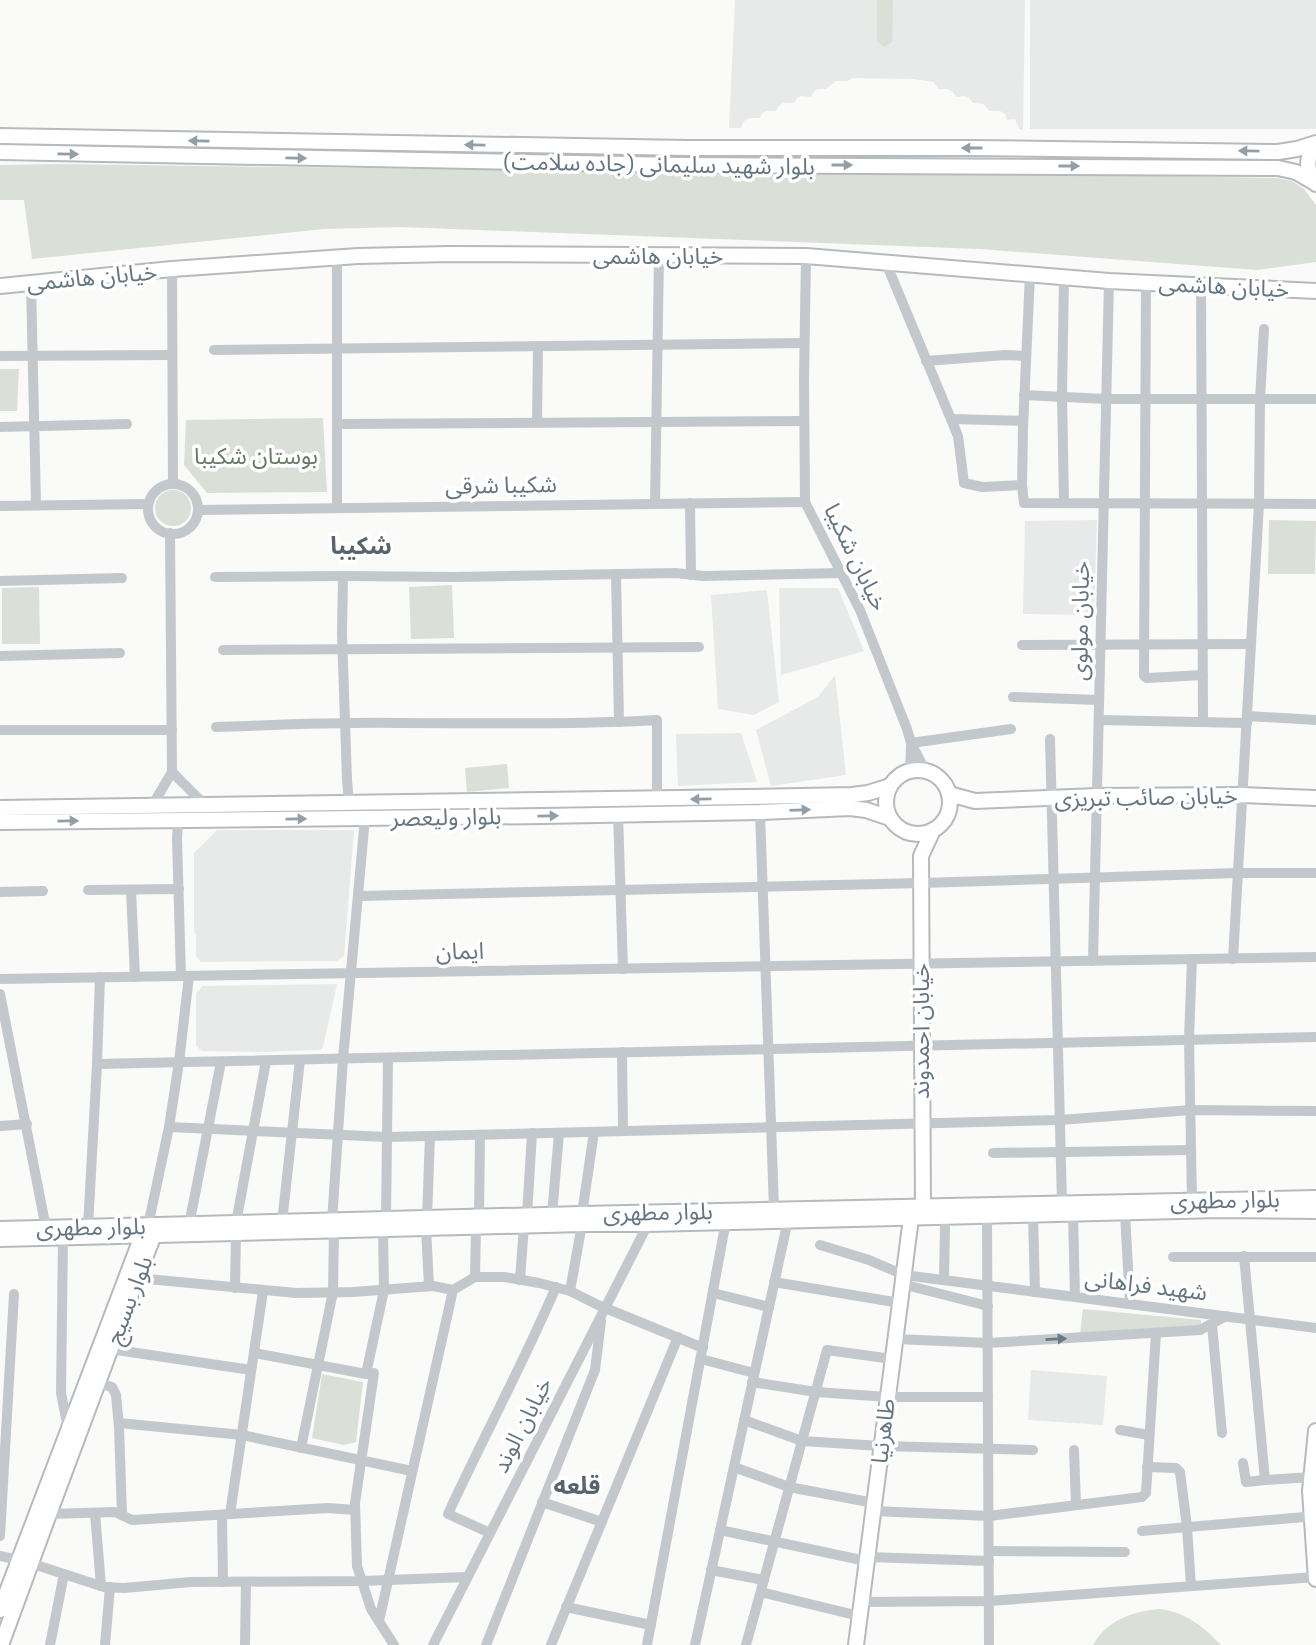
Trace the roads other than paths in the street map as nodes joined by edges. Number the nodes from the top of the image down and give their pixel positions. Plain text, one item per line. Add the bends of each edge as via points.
1 (0, 136) edge
2 (1316, 144) edge
3 (0, 152) edge
4 (1316, 183) edge
5 (806, 256) junction
6 (337, 257) junction
7 (659, 257) junction
8 (886, 263) junction
9 (172, 269) junction
10 (1030, 274) junction
11 (1063, 277) junction
12 (1109, 281) junction
13 (31, 282) junction
14 (1146, 282) junction
15 (0, 286) edge
16 (1201, 286) junction
17 (1316, 290) edge
18 (1264, 329) dead end
19 (804, 343) junction
20 (657, 345) junction
21 (538, 346) junction
22 (337, 349) junction
23 (214, 350) dead end
24 (172, 355) junction
25 (0, 356) edge
26 (33, 356) junction
27 (1026, 356) junction
28 (926, 361) junction
29 (1024, 395) junction
30 (1062, 396) junction
31 (1145, 398) junction
32 (1106, 399) junction
33 (1202, 399) junction
34 (1259, 399) junction
35 (1316, 399) edge
36 (951, 419) junction
37 (804, 421) junction
38 (1023, 421) junction
39 (537, 422) junction
40 (656, 422) junction
41 (127, 424) dead end
42 (337, 424) junction
43 (34, 426) junction
44 (0, 427) edge
45 (173, 484) junction
46 (1022, 485) junction
47 (805, 502) junction
48 (690, 503) junction
49 (1063, 503) junction
50 (1104, 503) junction
51 (1144, 503) junction
52 (148, 504) junction
53 (654, 504) junction
54 (1202, 504) junction
55 (1259, 504) junction
56 (1316, 504) edge
57 (36, 505) junction
58 (0, 506) edge
59 (337, 508) junction
60 (198, 510) junction
61 (170, 533) junction
62 (841, 573) junction
63 (616, 574) junction
64 (691, 575) junction
65 (343, 576) junction
66 (215, 577) dead end
67 (122, 578) dead end
68 (0, 581) edge
69 (1251, 644) junction
70 (1021, 645) dead end
71 (1100, 645) junction
72 (1144, 645) junction
73 (1202, 645) junction
74 (699, 647) dead end
75 (617, 648) junction
76 (223, 650) dead end
77 (343, 650) junction
78 (120, 653) dead end
79 (0, 656) edge
80 (1203, 675) junction
81 (1013, 697) dead end
82 (1099, 700) junction
83 (1247, 719) junction
84 (1099, 720) junction
85 (1316, 720) edge
86 (620, 722) junction
87 (1203, 722) junction
88 (345, 723) junction
89 (216, 727) dead end
90 (1011, 729) dead end
91 (0, 730) edge
92 (172, 730) junction
93 (1050, 739) dead end
94 (911, 743) junction
95 (910, 771) junction
96 (172, 772) junction
97 (926, 772) junction
98 (890, 786) junction
99 (948, 794) junction
100 (1242, 795) junction
101 (1097, 796) junction
102 (1052, 798) junction
103 (1316, 798) edge
104 (657, 800) junction
105 (975, 800) junction
106 (349, 803) junction
107 (204, 804) junction
108 (152, 806) junction
109 (0, 808) edge
110 (760, 812) junction
111 (618, 814) junction
112 (365, 818) junction
113 (890, 818) junction
114 (945, 818) junction
115 (178, 820) junction
116 (0, 822) edge
117 (902, 830) junction
118 (933, 830) junction
119 (921, 856) junction
120 (1238, 873) junction
121 (1316, 873) edge
122 (1095, 877) junction
123 (1054, 879) junction
124 (922, 883) junction
125 (763, 886) junction
126 (178, 889) junction
127 (621, 889) junction
128 (88, 890) dead end
129 (131, 890) junction
130 (43, 891) dead end
131 (0, 892) edge
132 (359, 897) junction
133 (1316, 957) edge
134 (1233, 959) junction
135 (1192, 960) junction
136 (1093, 961) junction
137 (1056, 962) junction
138 (921, 965) junction
139 (765, 967) junction
140 (623, 969) junction
141 (352, 973) junction
142 (135, 976) junction
143 (185, 976) junction
144 (100, 977) junction
145 (0, 979) edge
146 (0, 994) edge
147 (1316, 1037) edge
148 (1189, 1039) junction
149 (1058, 1042) junction
150 (922, 1045) junction
151 (768, 1049) junction
152 (622, 1052) junction
153 (388, 1058) junction
154 (343, 1059) junction
155 (266, 1060) junction
156 (300, 1060) junction
157 (180, 1062) junction
158 (221, 1062) junction
159 (97, 1064) junction
160 (1191, 1110) junction
161 (1316, 1111) edge
162 (1060, 1120) junction
163 (27, 1124) junction
164 (922, 1124) junction
165 (0, 1126) edge
166 (169, 1127) junction
167 (771, 1127) junction
168 (207, 1129) junction
169 (253, 1131) junction
170 (623, 1131) junction
171 (594, 1132) junction
172 (292, 1133) junction
173 (532, 1133) junction
174 (559, 1133) junction
175 (338, 1135) junction
176 (480, 1135) junction
177 (430, 1136) junction
178 (387, 1137) junction
179 (1191, 1150) junction
180 (1061, 1152) junction
181 (993, 1153) dead end
182 (1316, 1198) edge
183 (1192, 1202) junction
184 (1062, 1203) junction
185 (923, 1206) junction
186 (774, 1209) junction
187 (1316, 1211) edge
188 (1125, 1213) junction
189 (1073, 1214) junction
190 (552, 1215) junction
191 (1033, 1215) junction
192 (988, 1216) junction
193 (911, 1218) junction
194 (582, 1219) junction
195 (525, 1220) junction
196 (788, 1220) junction
197 (726, 1221) junction
198 (282, 1222) junction
199 (477, 1222) junction
200 (426, 1223) junction
201 (189, 1224) junction
202 (385, 1224) junction
203 (648, 1224) junction
204 (333, 1226) junction
205 (88, 1227) junction
206 (944, 1227) dead end
207 (46, 1228) junction
208 (236, 1228) junction
209 (0, 1229) edge
210 (148, 1232) junction
211 (63, 1237) junction
212 (0, 1239) edge
213 (820, 1245) dead end
214 (1244, 1256) junction
215 (1173, 1257) dead end
216 (1316, 1257) edge
217 (475, 1277) junction
218 (137, 1278) junction
219 (520, 1280) junction
220 (903, 1280) junction
221 (944, 1280) junction
222 (774, 1282) junction
223 (429, 1286) junction
224 (988, 1286) junction
225 (556, 1287) junction
226 (235, 1288) junction
227 (384, 1290) junction
228 (453, 1290) junction
229 (263, 1291) junction
230 (570, 1291) junction
231 (333, 1292) junction
232 (1035, 1292) junction
233 (713, 1293) junction
234 (14, 1294) dead end
235 (1075, 1297) junction
236 (900, 1303) junction
237 (1130, 1304) junction
238 (988, 1306) junction
239 (769, 1307) junction
240 (604, 1311) junction
241 (1226, 1316) junction
242 (1251, 1320) junction
243 (1212, 1325) junction
244 (1316, 1328) edge
245 (1156, 1333) junction
246 (678, 1337) junction
247 (895, 1339) junction
248 (988, 1343) junction
249 (110, 1349) junction
250 (254, 1353) junction
251 (702, 1353) junction
252 (892, 1359) junction
253 (317, 1366) junction
254 (251, 1370) junction
255 (370, 1374) junction
256 (753, 1378) junction
257 (98, 1383) junction
258 (816, 1392) junction
259 (888, 1397) junction
260 (988, 1397) junction
261 (744, 1420) junction
262 (118, 1423) junction
263 (68, 1428) junction
264 (1120, 1430) dead end
265 (1316, 1431) edge
266 (1222, 1433) dead end
267 (242, 1435) junction
268 (1150, 1435) junction
269 (802, 1441) junction
270 (881, 1446) junction
271 (301, 1448) junction
272 (988, 1448) junction
273 (1033, 1450) dead end
274 (1074, 1450) dead end
275 (1315, 1454) edge
276 (361, 1460) junction
277 (1243, 1462) dead end
278 (734, 1467) junction
279 (1147, 1467) junction
280 (412, 1471) junction
281 (1311, 1477) junction
282 (1265, 1479) junction
283 (789, 1487) junction
284 (542, 1502) junction
285 (1076, 1505) junction
286 (873, 1507) junction
287 (355, 1510) junction
288 (96, 1513) junction
289 (48, 1514) junction
290 (226, 1515) junction
291 (122, 1516) junction
292 (989, 1516) junction
293 (1313, 1516) edge
294 (602, 1521) junction
295 (1186, 1527) junction
296 (720, 1530) junction
297 (1142, 1531) dead end
298 (490, 1533) junction
299 (0, 1536) edge
300 (775, 1542) junction
301 (1125, 1552) dead end
302 (0, 1556) edge
303 (989, 1556) junction
304 (867, 1559) junction
305 (24, 1562) junction
306 (712, 1570) junction
307 (64, 1574) junction
308 (467, 1577) junction
309 (1316, 1577) edge
310 (388, 1580) junction
311 (764, 1580) junction
312 (362, 1581) junction
313 (223, 1582) junction
314 (246, 1582) junction
315 (1191, 1586) junction
316 (106, 1587) junction
317 (761, 1592) junction
318 (989, 1601) junction
319 (566, 1607) junction
320 (860, 1609) junction
321 (0, 1610) edge
322 (379, 1621) junction
323 (651, 1625) junction
324 (1, 1645) edge
325 (50, 1645) edge
326 (105, 1645) edge
327 (245, 1645) edge
328 (394, 1645) edge
329 (433, 1645) edge
330 (486, 1645) edge
331 (551, 1645) edge
332 (648, 1645) edge
333 (695, 1645) edge
334 (746, 1645) edge
335 (856, 1645) edge
336 (989, 1645) edge

2 -> 1 main road, بلوار شهید سلیمانی (جاده سلامت) via 1278,152
2 - 4 main road via 1308,165
3 -> 4 main road, بلوار شهید سلیمانی (جاده سلامت) via 680,165 1278,168
5 - 7 main road, خیابان هاشمی
5 - 8 main road, خیابان هاشمی
5 - 19 street, خیابان شکیبا
6 - 7 main road, خیابان هاشمی
6 - 9 main road, خیابان هاشمی
6 - 22 street
7 - 20 street
8 - 10 main road, خیابان هاشمی
8 - 28 street
9 - 13 main road, خیابان هاشمی
9 - 24 street
10 - 11 main road, خیابان هاشمی
10 - 27 street
11 - 12 main road, خیابان هاشمی
11 - 30 street
12 - 14 main road, خیابان هاشمی
12 - 32 street, خیابان مولوی
13 - 15 main road, خیابان هاشمی
13 - 26 street
14 - 16 main road, خیابان هاشمی
14 - 31 street
16 - 17 main road, خیابان هاشمی
16 - 33 street
18 - 34 street
19 - 20 street
19 - 37 street, خیابان شکیبا
20 - 21 street
20 - 40 street
21 - 22 street
21 - 39 street
22 - 23 street
22 - 42 street
24 - 26 street
24 - 45 street
25 - 26 street
26 - 43 street
27 - 28 street
27 - 29 street
28 - 36 street
29 - 30 street
29 - 38 street
30 - 32 street
30 - 49 street
31 - 32 street
31 - 33 street
31 - 51 street
32 - 50 street, خیابان مولوی
33 - 34 street
33 - 54 street
34 - 35 street
34 - 55 street
36 - 38 street
36 - 46 street via 964,483
37 - 40 street
37 - 47 street, خیابان شکیبا
38 - 46 street
39 - 40 street
39 - 42 street
40 - 53 street
41 - 43 street
42 - 59 street
43 - 44 street
43 - 57 street
45 - 52 street via 160,487
45 - 60 street via 188,489
46 - 49 street via 1024,503
47 - 48 street, شکیبا شرقی
47 - 62 street, خیابان شکیبا
48 - 53 street, شکیبا شرقی
48 - 64 street
49 - 50 street
50 - 51 street
50 - 71 street, خیابان مولوی
51 - 54 street
51 - 72 street
52 - 57 street
52 - 61 street via 153,524
53 - 59 street, شکیبا شرقی
54 - 55 street
54 - 73 street
55 - 56 street
55 - 69 street
57 - 58 street
59 - 60 street, شکیبا شرقی
60 - 61 street via 186,530
61 - 92 street
62 - 64 street
62 - 94 street, خیابان شکیبا
63 - 64 street
63 - 65 street
63 - 75 street
65 - 66 street
65 - 77 street
67 - 68 street
69 - 73 street
69 - 83 street
70 - 71 street
71 - 72 street
71 - 82 street, خیابان مولوی
72 - 73 street
72 - 80 street via 1147,678
73 - 80 street
74 - 75 street
75 - 77 street
75 - 86 street
76 - 77 street
77 - 88 street
78 - 79 street
80 - 87 street
81 - 82 street
82 - 84 street, خیابان مولوی
83 - 85 street
83 - 87 street
83 - 100 street
84 - 87 street
84 - 101 street, خیابان مولوی
86 - 88 street
86 - 104 street via 656,720
88 - 89 street
88 - 106 street
90 - 94 street
91 - 92 street
92 - 96 street
93 - 102 street
94 - 95 street
94 - 97 street
95 - 97 main road
95 - 98 main road
96 - 107 street
96 - 108 street
97 - 99 main road via 940,780
98 -> 104 main road, بلوار ولیعصر via 852,795
98 - 113 main road via 886,802
99 - 105 main road, خیابان صائب تبریزی
99 - 114 main road
100 - 101 main road, خیابان صائب تبریزی
100 - 103 main road, خیابان صائب تبریزی
100 - 120 street
101 - 102 main road, خیابان صائب تبریزی
101 - 122 street, خیابان مولوی
102 - 105 main road, خیابان صائب تبریزی
102 - 123 street
104 - 106 main road, بلوار ولیعصر
105 - 114 main road
106 - 107 main road, بلوار ولیعصر
106 - 112 main road
107 - 108 main road, بلوار ولیعصر
108 - 109 main road, بلوار ولیعصر
110 - 111 main road, بلوار ولیعصر
110 -> 113 main road, بلوار ولیعصر via 850,808
110 - 125 street
112 -> 111 main road, بلوار ولیعصر
111 - 127 street
115 -> 112 main road, بلوار ولیعصر
112 - 132 street
113 - 117 main road
114 - 118 main road
116 -> 115 main road, بلوار ولیعصر
115 - 126 street
117 - 118 main road via 918,834
117 - 119 main road
118 - 119 main road
119 - 124 main road, خیابان احمدوند
120 - 121 street
120 - 122 street
120 - 134 street
122 - 123 street
122 - 136 street, خیابان مولوی
123 - 124 street
123 - 137 street
124 - 125 street
124 - 138 main road, خیابان احمدوند
125 - 127 street
125 - 139 street
126 - 129 street
126 - 143 street
127 - 132 street
127 - 140 street
128 - 129 street
129 - 142 street
130 - 131 street
132 - 141 street
133 - 134 street, ایمان
134 - 135 street, ایمان
135 - 136 street, ایمان
135 - 148 street
136 - 137 street, ایمان
137 - 138 street, ایمان
137 - 149 street
138 - 139 street, ایمان
138 - 150 main road, خیابان احمدوند
139 - 140 street, ایمان
139 - 151 street
140 - 141 street, ایمان
141 - 143 street, ایمان
141 - 154 street
142 - 143 street, ایمان
142 - 144 street, ایمان
143 - 157 street
144 - 145 street, ایمان
144 - 159 street
146 - 163 street
147 - 148 street
148 - 149 street
148 - 160 street
149 - 150 street
149 - 162 street
150 - 151 street
150 - 164 main road, خیابان احمدوند
151 - 152 street
151 - 167 street
152 - 153 street
152 - 170 street
153 - 154 street
153 - 178 street
154 - 156 street
154 - 175 street
155 - 156 street
155 - 158 street
155 - 169 street
156 - 172 street
157 - 158 street
157 - 159 street
157 - 166 street
158 - 168 street
159 - 205 street
160 - 161 street
160 - 162 street
160 - 179 street
162 - 164 street
162 - 180 street
163 - 165 street
163 - 207 street
164 - 167 street
164 - 185 main road, خیابان احمدوند
166 - 168 street
166 - 210 street
167 - 170 street
167 - 186 street
168 - 169 street
168 - 201 street
169 - 172 street
169 - 208 street
170 - 171 street
171 - 174 street
171 - 194 street
172 - 175 street
172 - 198 street
173 - 174 street
173 - 176 street
173 - 195 street
174 - 190 street
175 - 178 street
175 - 204 street
176 - 177 street
176 - 199 street
177 - 178 street
177 - 200 street
178 - 202 street
179 - 180 street
179 - 183 street
180 - 181 street
180 - 184 street
182 - 183 main road, بلوار مطهری
183 - 184 main road, بلوار مطهری
184 - 185 main road, بلوار مطهری
185 - 186 main road, بلوار مطهری
185 - 193 main road
186 - 194 main road, بلوار مطهری
187 - 188 main road, بلوار مطهری
188 - 189 main road, بلوار مطهری
188 - 237 street
189 - 191 main road, بلوار مطهری
189 - 235 street
190 - 194 main road, بلوار مطهری
190 - 195 main road, بلوار مطهری
191 - 192 main road, بلوار مطهری
191 - 232 street
192 - 193 main road, بلوار مطهری
192 - 224 street
193 - 196 main road, بلوار مطهری
193 - 220 main road, طاهرنیا
194 - 195 main road, بلوار مطهری
194 - 203 main road, بلوار مطهری
194 - 230 street
195 - 199 main road, بلوار مطهری
195 - 219 street
196 - 197 main road, بلوار مطهری
196 - 222 street
197 - 203 main road, بلوار مطهری
197 - 233 street
198 - 204 main road, بلوار مطهری
198 - 208 main road, بلوار مطهری
199 - 200 main road, بلوار مطهری
199 - 217 street
200 - 202 main road, بلوار مطهری
200 - 223 street
201 - 208 main road, بلوار مطهری
201 - 210 main road, بلوار مطهری
202 - 204 main road, بلوار مطهری
202 - 227 street
203 - 240 street, خیابان الوند
204 - 208 main road, بلوار مطهری
204 - 231 street
205 - 207 main road, بلوار مطهری
205 - 210 main road, بلوار مطهری
206 - 221 street
207 - 209 main road, بلوار مطهری
208 - 210 main road, بلوار مطهری
208 - 226 street
210 - 211 main road, بلوار مطهری
210 - 218 main road, بلوار بسیج
210 - 263 main road, بلوار بسیج
211 - 212 main road, بلوار مطهری
211 - 263 street via 61,1393
213 - 220 street via 869,1260
214 - 215 street
214 - 216 street
214 - 242 street
217 - 219 street
217 - 228 street
218 - 226 street
218 - 249 main road, بلوار بسیج
219 - 225 street
220 - 221 street, شهید فراهانی
220 - 236 main road, طاهرنیا
220 - 238 street
221 - 224 street, شهید فراهانی
222 - 236 street
222 - 239 street
223 - 227 street
223 - 228 street
224 - 232 street, شهید فراهانی
224 - 238 street
225 - 230 street
225 - 298 street via 447,1514
226 - 229 street
227 - 231 street
227 - 255 street
228 - 280 street
229 - 231 street
229 - 250 street
230 - 240 street
231 - 253 street
232 - 235 street, شهید فراهانی
233 - 239 street
233 - 251 street
234 - 299 street
235 - 237 street, شهید فراهانی
236 - 247 main road, طاهرنیا
237 - 241 street, شهید فراهانی
238 - 248 street
239 - 256 street
240 - 246 street
240 - 284 street via 596,1370
240 - 298 street, خیابان الوند
241 - 242 street
241 - 243 street, شهید فراهانی
242 - 244 street
242 - 282 street
243 - 245 street, شهید فراهانی via 1200,1331
243 - 266 street
248 -> 245 street, شهید فراهانی
245 - 268 street
246 - 251 street
246 - 294 street
247 - 248 street, شهید فراهانی
247 - 252 main road, طاهرنیا
248 - 260 street
249 - 254 street
249 - 257 main road, بلوار بسیج
250 - 253 street
250 - 254 street
251 - 256 street
251 - 323 street
252 - 258 street via 827,1350
252 - 259 main road, طاهرنیا
253 - 255 street
253 - 271 street
254 - 267 street
255 - 276 street
256 - 258 street
256 - 261 street
257 - 262 street via 112,1387
257 - 289 main road, بلوار بسیج
258 - 259 street
258 - 269 street
259 - 260 street
259 - 270 main road, طاهرنیا
260 - 272 street
261 - 269 street
261 - 278 street
262 - 267 street
262 - 291 street
263 - 305 main road, بلوار بسیج
264 - 268 street
265 - 275 main road
267 - 271 street
267 - 290 street
268 - 279 street
269 - 270 street
269 - 283 street
270 - 272 street
270 - 286 main road, طاهرنیا
271 - 276 street
272 - 273 street
272 - 292 street
274 - 285 street
275 - 281 main road
276 - 280 street
276 - 287 street
277 - 282 street via 1246,1482
278 - 283 street
278 - 296 street
279 - 285 street via 1142,1497
279 - 295 street via 1180,1472
280 - 310 street
281 - 282 street
281 - 293 main road
283 - 286 street
283 - 300 street
284 - 294 street
284 - 330 street
285 - 292 street
286 - 292 street
286 - 304 main road, طاهرنیا
287 - 290 street
287 - 312 street via 357,1566
288 - 289 street
288 - 291 street
288 - 316 street
289 - 305 main road, بلوار بسیج
290 - 291 street via 132,1520
290 - 313 street
292 - 303 street
293 - 295 street
293 - 309 main road
294 - 319 street
295 - 297 street
295 - 315 street
296 - 300 street
296 - 306 street
298 - 308 street, خیابان الوند
300 - 304 street
300 - 311 street
301 - 303 street
302 - 305 street
303 - 304 street
303 - 318 street
304 - 320 main road, طاهرنیا
305 - 307 street
305 - 321 main road, بلوار بسیج
305 - 324 main road, بلوار بسیج
306 - 311 street
306 - 333 street
307 - 316 street
307 - 325 street
308 - 310 street
308 - 329 street, خیابان الوند
309 - 315 street
310 - 312 street
310 - 322 street
311 - 317 street
312 - 314 street
312 - 322 street
313 - 314 street
313 - 316 street
314 - 327 street
315 - 318 street
316 - 326 street
317 - 320 street
317 - 334 street
318 - 320 street
318 - 336 street
319 - 323 street
319 - 331 street
320 - 335 main road, طاهرنیا
322 - 328 street
323 - 332 street

